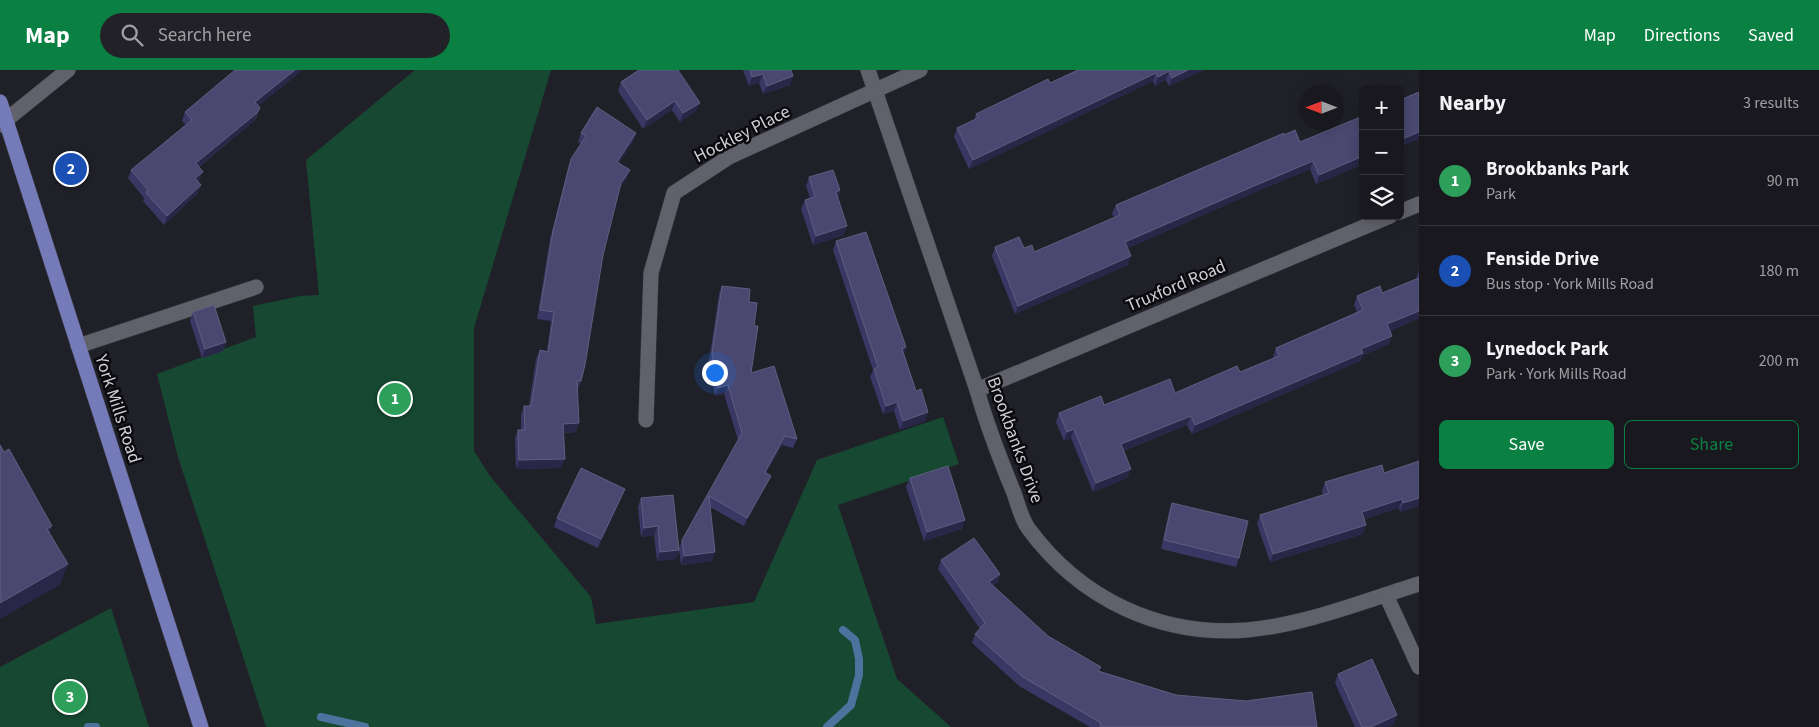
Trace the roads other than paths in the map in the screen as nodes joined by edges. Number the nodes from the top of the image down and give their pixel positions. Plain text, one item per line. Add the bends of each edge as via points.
1 (68, 70) edge
2 (868, 70) edge
3 (920, 70) edge
4 (875, 92) junction
5 (0, 102) edge
6 (3, 122) edge
7 (1419, 204) edge
8 (1404, 210) edge
9 (1381, 220) edge
10 (256, 287) dead end
11 (78, 346) junction
12 (977, 390) junction
13 (646, 420) dead end
14 (1419, 584) edge
15 (1386, 594) junction
16 (1419, 667) edge
17 (200, 727) edge

1 - 6 street
2 - 4 street, Brookbanks Drive
3 - 4 street, Hockley Place
4 - 12 street, Brookbanks Drive
4 - 13 street, Hockley Place via 729,157 674,192 652,273
5 - 6 main road, York Mills Road
6 - 11 main road, York Mills Road
7 - 8 street
9 - 12 street, Truxford Road
10 - 11 street
11 - 17 main road, York Mills Road
12 - 15 street, Brookbanks Drive via 988,429 1027,527 1063,567 1098,595 1133,612 1178,627 1214,631 1249,630 1304,619
14 - 15 street, Brookbanks Drive
15 - 16 street

